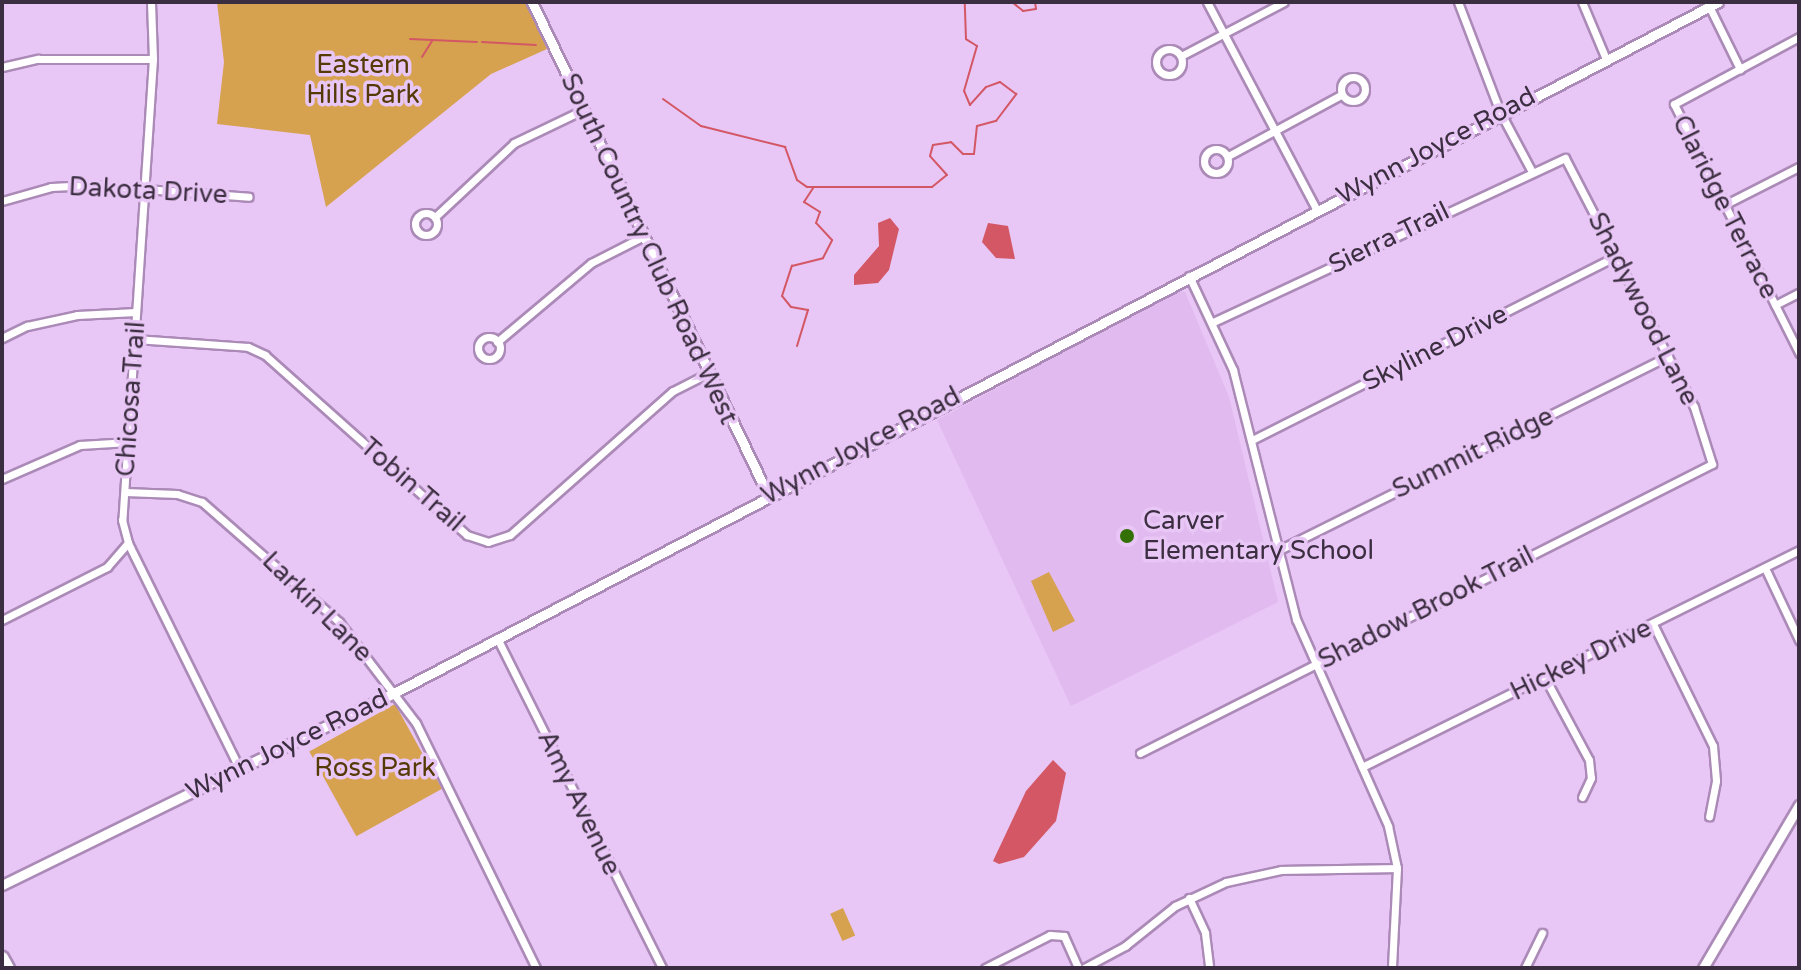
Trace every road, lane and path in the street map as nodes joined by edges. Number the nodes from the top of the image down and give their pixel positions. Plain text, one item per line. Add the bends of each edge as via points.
1 (151, 2) edge
2 (532, 2) edge
3 (1207, 2) edge
4 (1284, 2) edge
5 (1458, 2) edge
6 (1582, 2) edge
7 (1711, 4) edge
8 (1222, 33) junction
9 (1799, 37) edge
10 (1181, 56) dead end
11 (153, 59) junction
12 (1606, 59) junction
13 (2, 67) edge
14 (1740, 69) junction
15 (1341, 95) dead end
16 (583, 110) junction
17 (1500, 112) junction
18 (1275, 133) junction
19 (1228, 156) dead end
20 (1565, 158) joint
21 (1799, 167) edge
22 (1531, 170) junction
23 (144, 189) junction
24 (249, 197) dead end
25 (2, 201) edge
26 (1724, 205) junction
27 (1316, 209) junction
28 (435, 217) dead end
29 (642, 237) junction
30 (1615, 257) junction
31 (1188, 275) junction
32 (1799, 293) edge
33 (1775, 305) junction
34 (136, 312) junction
35 (1214, 322) junction
36 (2, 338) edge
37 (135, 339) junction
38 (497, 342) dead end
39 (1799, 353) edge
40 (1668, 356) junction
41 (708, 373) junction
42 (1254, 439) junction
43 (129, 442) junction
44 (1712, 464) joint
45 (2, 479) edge
46 (125, 492) junction
47 (768, 495) junction
48 (128, 543) junction
49 (1799, 550) edge
50 (1277, 551) junction
51 (1765, 568) junction
52 (2, 620) edge
53 (1653, 624) junction
54 (497, 638) junction
55 (1799, 640) edge
56 (1313, 665) junction
57 (1545, 678) junction
58 (396, 692) junction
59 (1140, 753) dead end
60 (1362, 767) junction
61 (239, 768) junction
62 (1582, 797) dead end
63 (1799, 805) edge
64 (1709, 816) dead end
65 (1397, 868) junction
66 (2, 885) edge
67 (1189, 898) junction
68 (1542, 933) dead end
69 (2, 957) edge
70 (8, 968) edge
71 (536, 968) edge
72 (662, 968) edge
73 (985, 968) edge
74 (1081, 968) edge
75 (1209, 968) edge
76 (1392, 968) edge
77 (1525, 968) edge
78 (1703, 968) edge

1 - 11 street, Chicosa Trail
2 - 16 street, South Country Club Road West
3 - 8 street
4 - 8 street
5 - 17 street
6 - 12 street
7 - 12 street, Wynn Joyce Road
7 - 14 street
8 - 10 street
8 - 18 street
9 - 14 street
11 - 13 street via 38,59
11 - 23 street, Chicosa Trail
12 - 17 street, Wynn Joyce Road
14 - 26 street, Claridge Terrace via 1674,104
15 - 18 street
16 - 28 street via 514,143
16 - 29 street, South Country Club Road West
17 - 22 street
17 - 27 street, Wynn Joyce Road
18 - 19 street
18 - 27 street
20 - 22 street, Sierra Trail
20 - 30 street, Shadywood Lane
21 - 26 street
22 - 35 street, Sierra Trail
23 - 24 street, Dakota Drive
23 - 25 street, Dakota Drive via 51,187
23 - 34 street, Chicosa Trail
26 - 33 street, Claridge Terrace
27 - 31 street, Wynn Joyce Road
29 - 38 street via 591,263
29 - 41 street, South Country Club Road West
30 - 40 street, Shadywood Lane
30 - 42 street, Skyline Drive
31 - 35 street
31 - 47 street, Wynn Joyce Road
32 - 33 street
33 - 39 street, Claridge Terrace
34 - 36 street via 77,315 27,326
34 - 37 street, Chicosa Trail
35 - 42 street
37 - 41 street, Tobin Trail via 248,347 265,355 467,535 488,542 510,535 673,391
37 - 43 street, Chicosa Trail
40 - 44 street, Shadywood Lane via 1694,407
40 - 50 street, Summit Ridge
41 - 47 street, South Country Club Road West
42 - 50 street
43 - 45 street via 80,445
43 - 46 street, Chicosa Trail
44 - 56 street, Shadow Brook Trail
46 - 48 street, Chicosa Trail via 122,520
46 - 58 street, Larkin Lane via 177,494 202,502 330,613
47 - 54 street, Wynn Joyce Road
48 - 52 street via 107,567
48 - 61 street, Chicosa Trail
49 - 51 street, Hickey Drive
50 - 56 street
51 - 53 street, Hickey Drive
51 - 55 street
53 - 57 street, Hickey Drive
53 - 64 street via 1713,746 1716,781
54 - 58 street, Wynn Joyce Road
54 - 72 street, Amy Avenue
56 - 59 street, Shadow Brook Trail
56 - 60 street
57 - 60 street, Hickey Drive
57 - 62 street via 1589,760 1591,778
58 - 61 street, Wynn Joyce Road
58 - 71 street, Larkin Lane
60 - 65 street via 1388,826
61 - 66 street, Wynn Joyce Road
63 - 78 street
65 - 67 street via 1261,873
65 - 76 street
67 - 74 street via 1125,946
67 - 75 street via 1205,933
68 - 77 street
69 - 70 main road
73 - 74 street via 1057,936 1064,936

